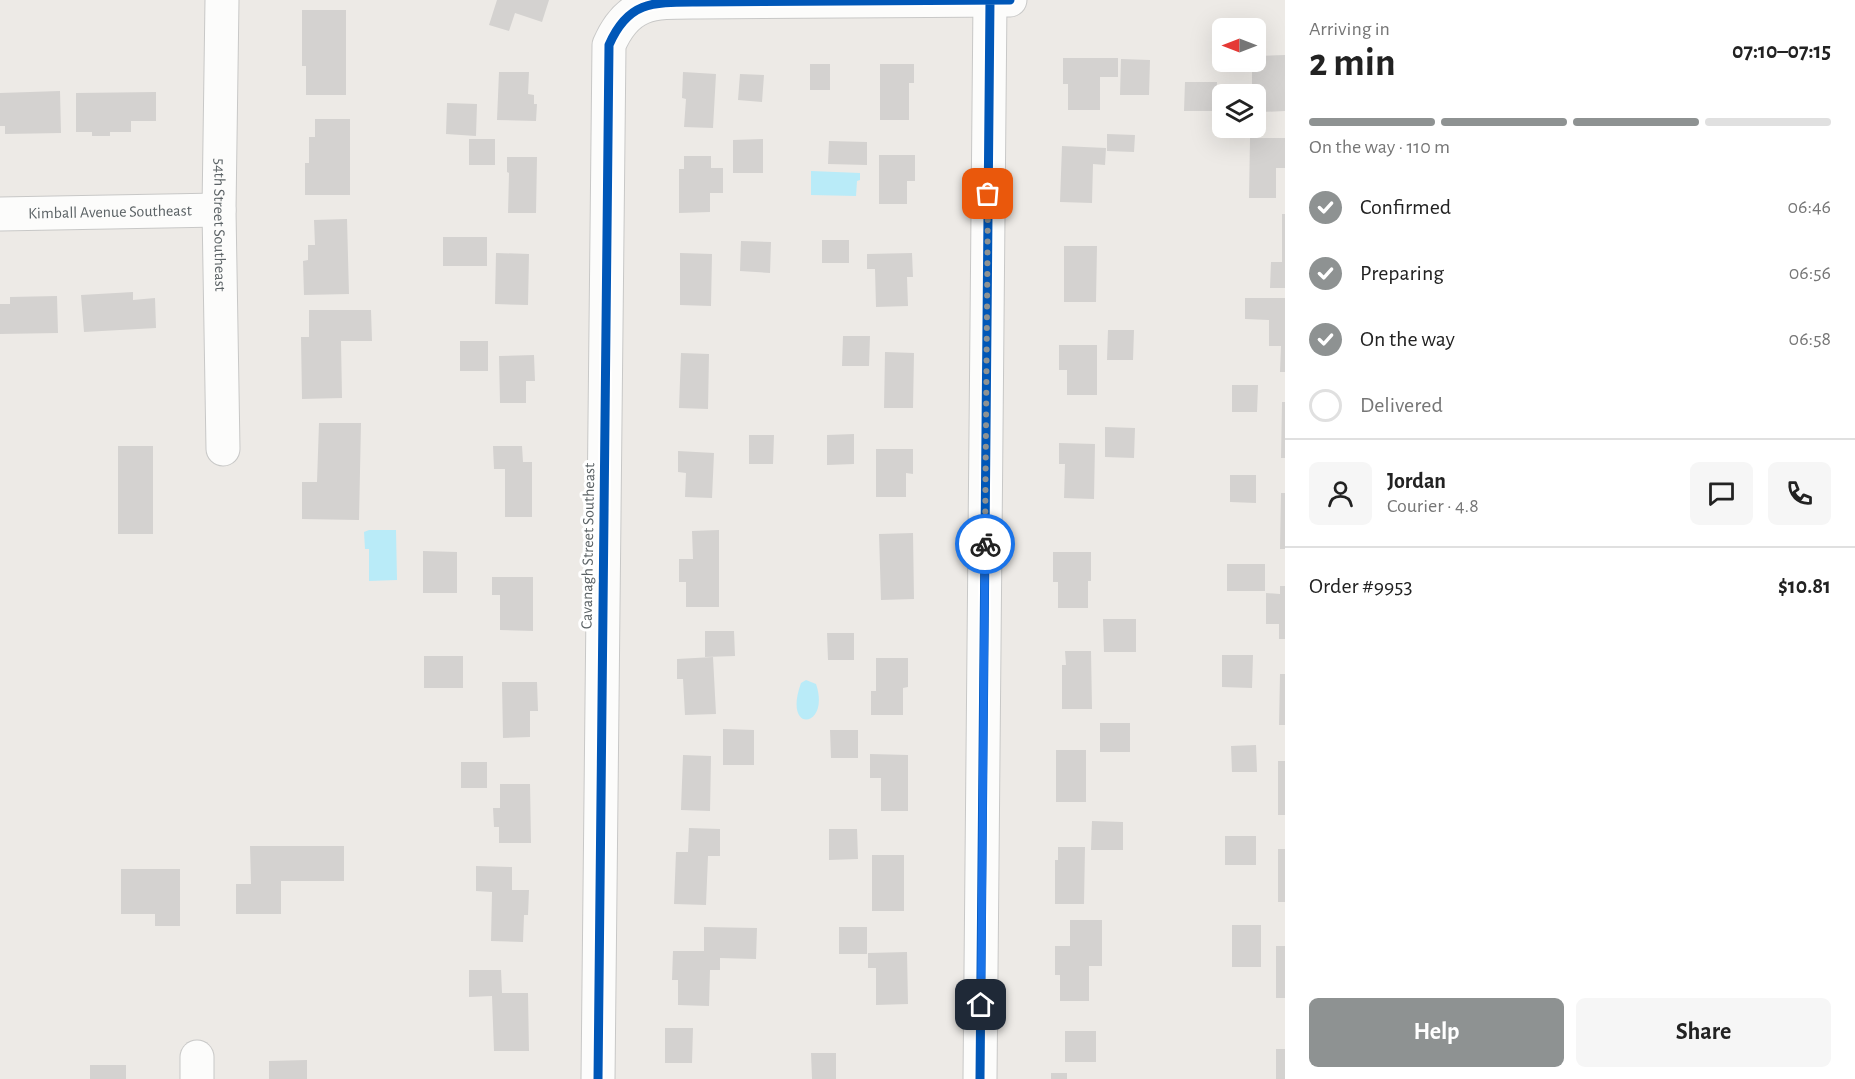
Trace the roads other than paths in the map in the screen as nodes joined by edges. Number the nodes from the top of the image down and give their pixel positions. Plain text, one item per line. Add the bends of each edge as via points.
1 (222, 0) edge
2 (990, 0) edge
3 (1010, 0) edge
4 (219, 210) junction
5 (0, 214) edge
6 (222, 449) dead end
7 (598, 1079) edge
8 (980, 1079) edge

1 - 4 street, 54th Street Southeast
2 - 3 street
2 - 7 street, Cavanagh Street Southeast via 649,4 625,17 609,45
2 - 8 street
4 - 5 street, Kimball Avenue Southeast
4 - 6 street, 54th Street Southeast

